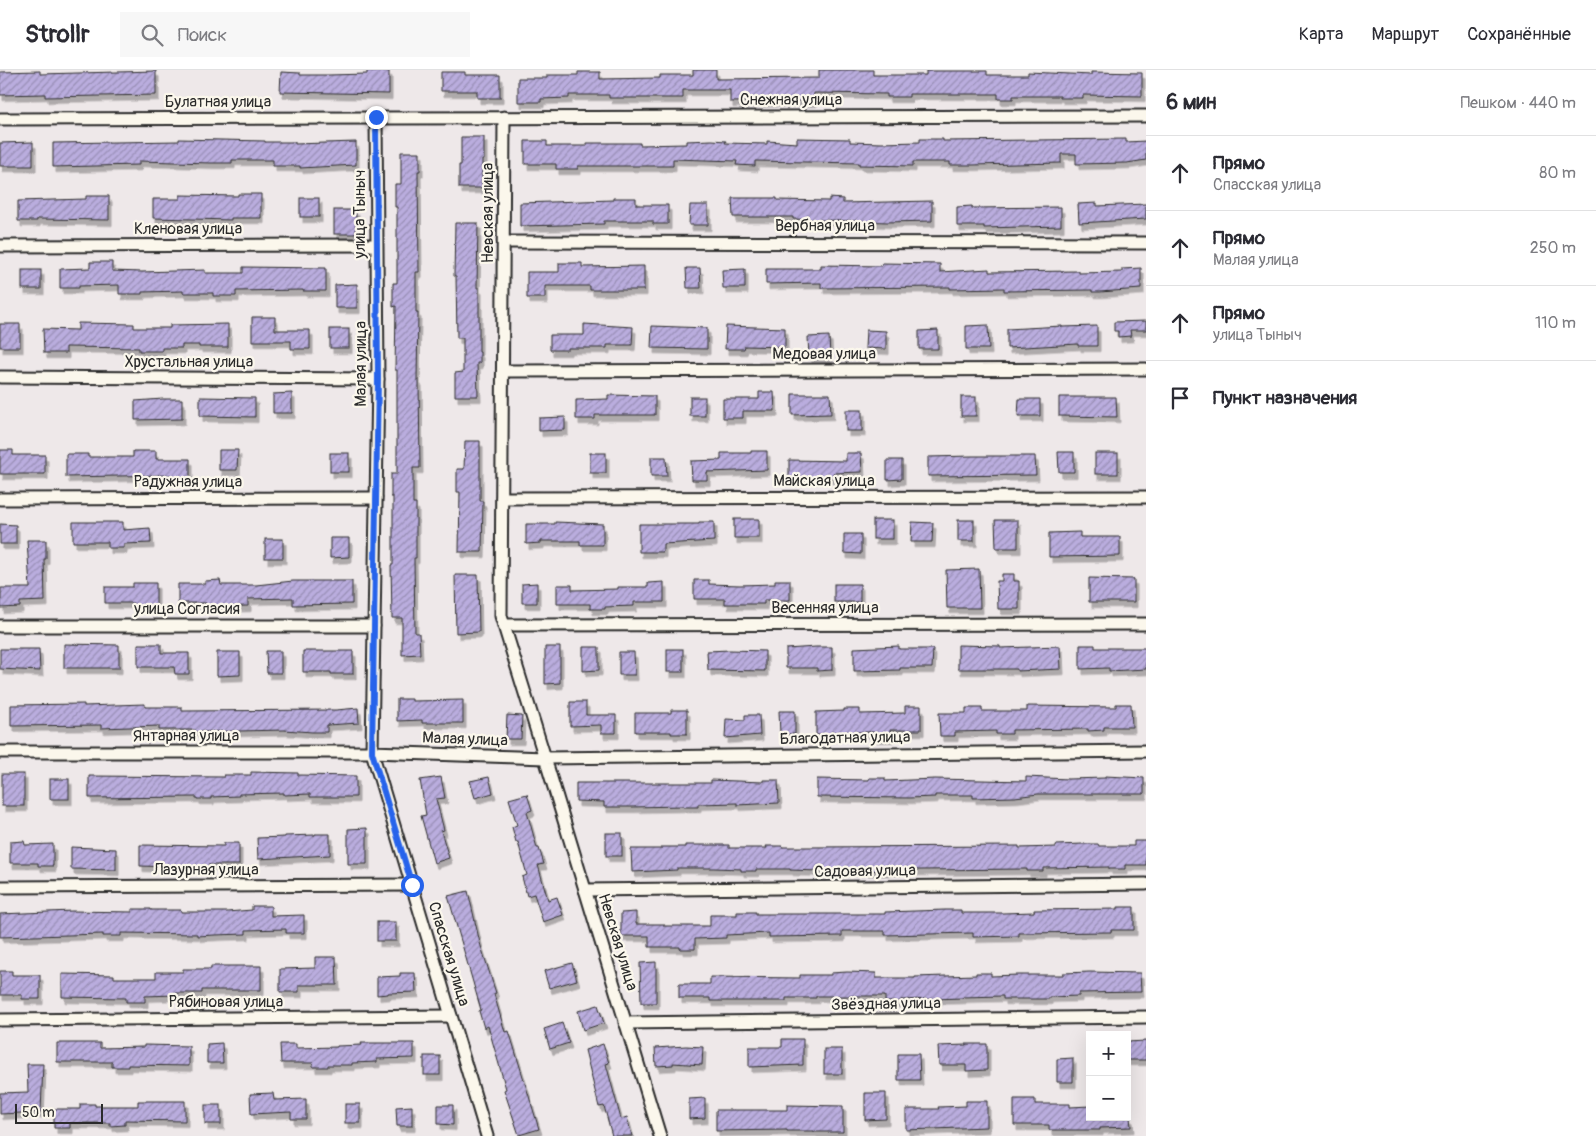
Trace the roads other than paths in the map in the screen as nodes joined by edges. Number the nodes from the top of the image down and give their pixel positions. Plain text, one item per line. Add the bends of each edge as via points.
1 (1146, 116) edge
2 (376, 117) junction
3 (436, 117) joint
4 (504, 117) junction
5 (0, 119) edge
6 (504, 242) junction
7 (1146, 243) edge
8 (376, 245) junction
9 (0, 246) edge
10 (377, 310) joint
11 (1146, 369) edge
12 (503, 371) junction
13 (0, 377) edge
14 (378, 379) junction
15 (1146, 497) edge
16 (376, 498) junction
17 (502, 498) junction
18 (0, 499) edge
19 (1146, 624) edge
20 (504, 625) junction
21 (0, 626) edge
22 (374, 626) junction
23 (1146, 751) edge
24 (0, 752) edge
25 (372, 752) junction
26 (544, 758) junction
27 (1146, 884) edge
28 (412, 885) junction
29 (0, 887) edge
30 (585, 890) junction
31 (451, 1016) junction
32 (1146, 1017) edge
33 (0, 1020) edge
34 (625, 1023) junction
35 (487, 1136) edge
36 (660, 1136) edge

1 - 4 street, Снежная улица
2 - 3 street, Булатная улица
2 - 5 street, Булатная улица
2 - 8 street, улица Тыныч
3 - 4 street, Снежная улица
4 - 6 street, Невская улица
6 - 7 street, Вербная улица
6 - 12 street, Невская улица
8 - 9 street, Кленовая улица
8 - 10 street, улица Тыныч
10 - 14 street, Малая улица
11 - 12 street, Медовая улица
12 - 17 street
13 - 14 street, Хрустальная улица
14 - 16 street, Малая улица
15 - 17 street, Майская улица
16 - 18 street, Радужная улица
16 - 22 street, Малая улица
17 - 20 street via 501,616
19 - 20 street, Весенняя улица
20 - 26 street
21 - 22 street, улица Согласия
22 - 25 street, Малая улица
23 - 26 street, Благодатная улица
24 - 25 street, Янтарная улица
25 - 26 street, Малая улица
25 - 28 street, Спасская улица
26 - 30 street, Невская улица
27 - 30 street, Садовая улица
28 - 29 street, Лазурная улица
28 - 31 street, Спасская улица
30 - 34 street, Невская улица
31 - 33 street, Рябиновая улица
31 - 35 street, Спасская улица
32 - 34 street, Звёздная улица
34 - 36 street, Невская улица

